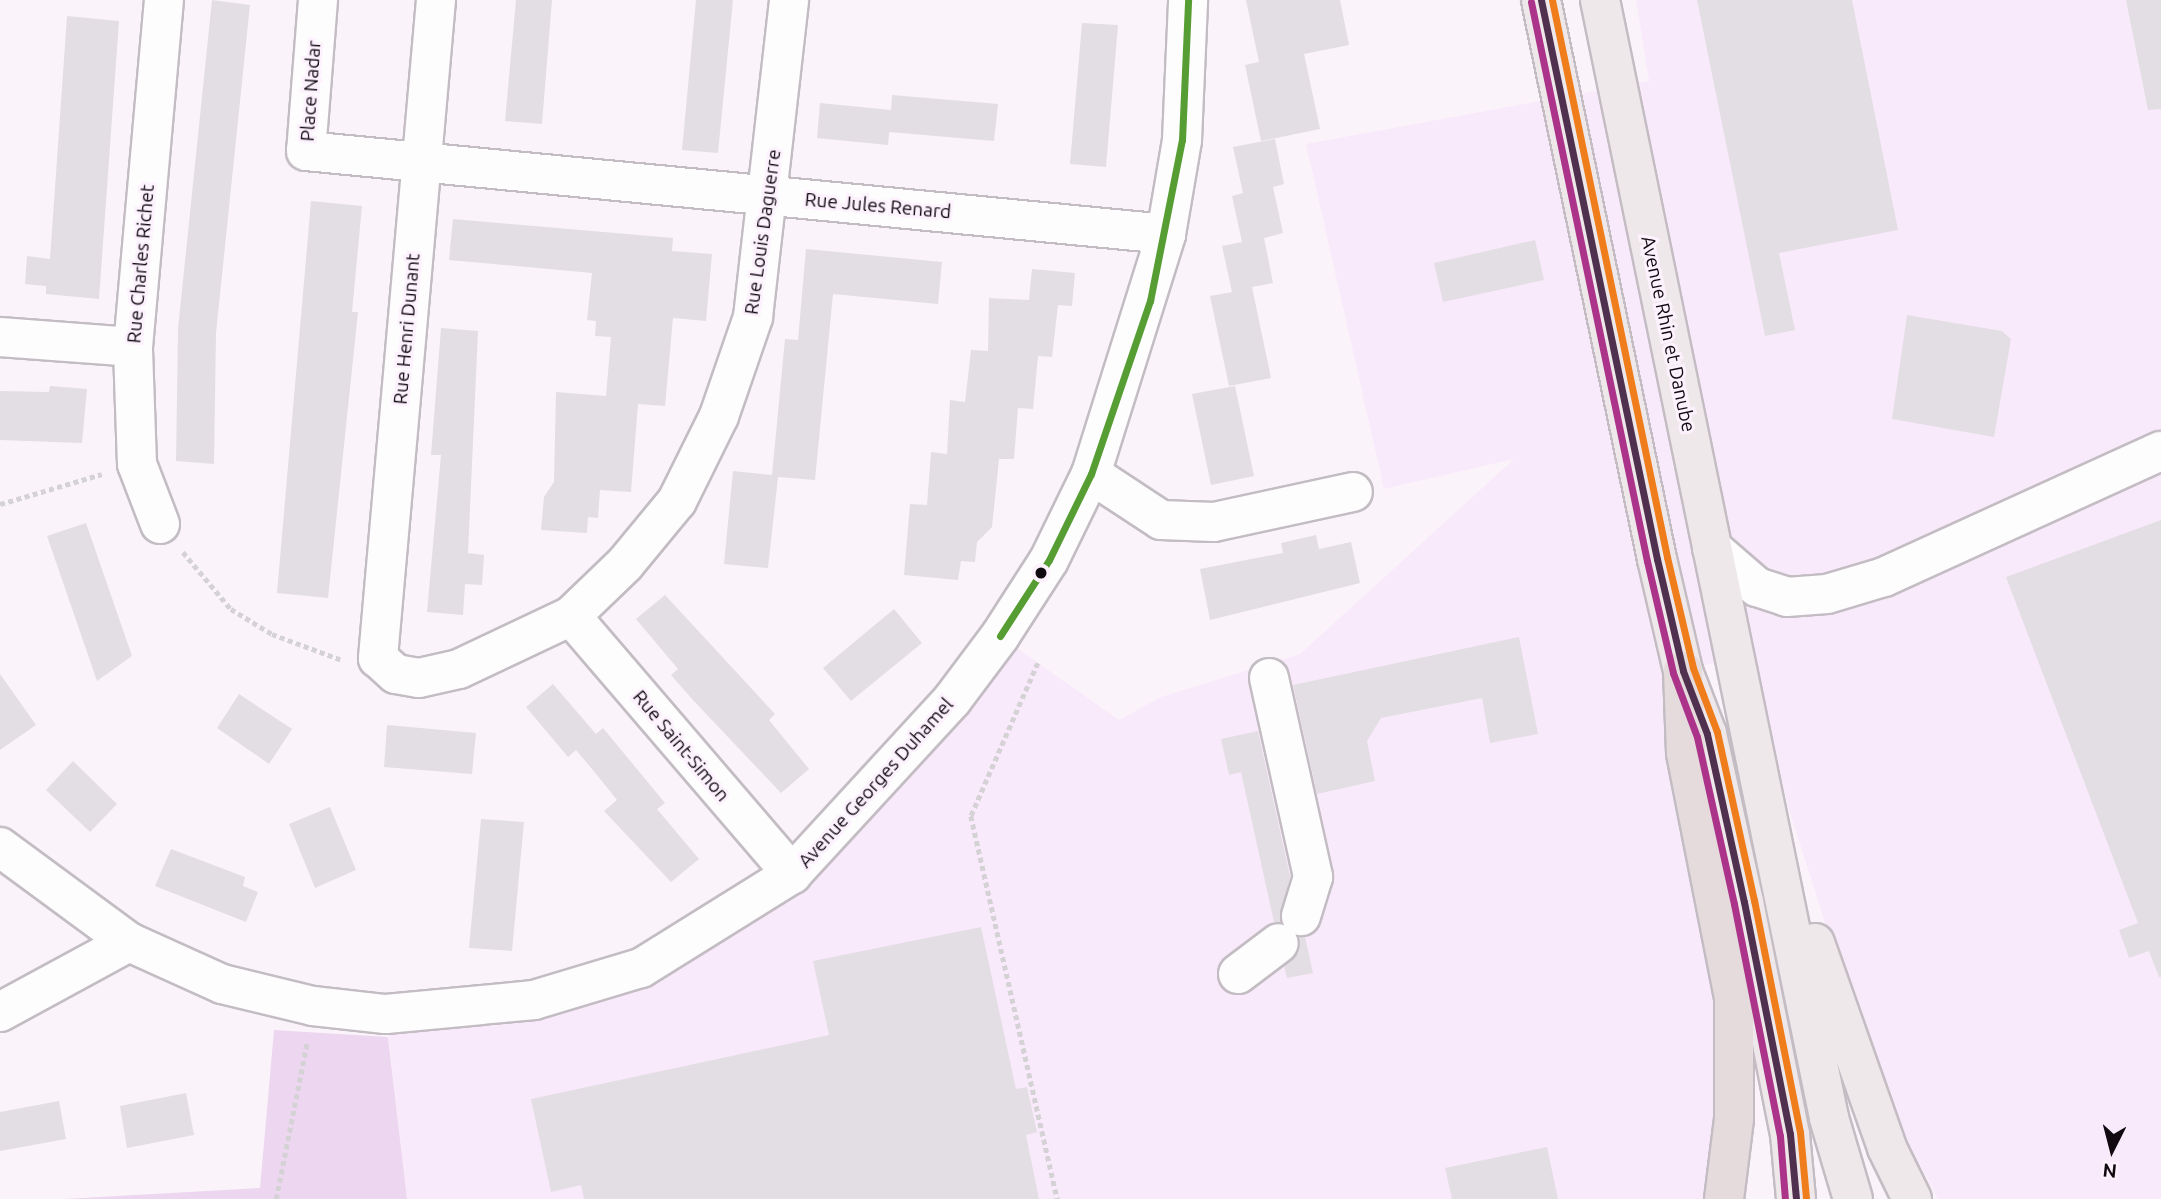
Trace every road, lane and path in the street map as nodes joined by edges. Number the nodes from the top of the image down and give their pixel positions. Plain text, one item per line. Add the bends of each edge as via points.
1 (164, 0) edge
2 (318, 0) edge
3 (436, 0) edge
4 (789, 0) edge
5 (1188, 0) edge
6 (1541, 0) edge
7 (1600, 0) edge
8 (422, 163) junction
9 (770, 196) junction
10 (1166, 234) junction
11 (0, 337) edge
12 (133, 347) junction
13 (2161, 451) edge
14 (136, 464) junction
15 (1091, 474) junction
16 (1353, 492) dead end
17 (0, 504) edge
18 (160, 524) joint
19 (1712, 548) junction
20 (571, 617) junction
21 (378, 659) junction
22 (1038, 663) dead end
23 (1683, 671) junction
24 (1269, 678) dead end
25 (1765, 807) junction
26 (0, 847) edge
27 (792, 874) junction
28 (129, 942) junction
29 (1238, 974) dead end
30 (313, 1006) junction
31 (0, 1012) edge
32 (276, 1199) edge
33 (1057, 1199) edge
34 (1724, 1199) edge
35 (1796, 1199) edge
36 (1853, 1199) edge
37 (1912, 1199) edge

1 - 12 street, Rue Charles Richet
2 - 8 street, Place Nadar via 306,151
3 - 8 street, Rue Henri Dunant
4 - 9 street, Rue Louis Daguerre
5 - 10 street, Avenue Georges Duhamel via 1182,140
6 - 23 main road
7 - 19 main road, Avenue Rhin et Danube
8 - 9 street, Rue Jules Renard
8 - 21 street, Rue Henri Dunant
9 - 10 street, Rue Jules Renard
9 - 20 street, Rue Louis Daguerre via 754,317 719,416 677,501 625,564
10 - 15 street, Avenue Georges Duhamel
11 - 12 street
12 - 14 street, Rue Charles Richet
13 - 19 street via 1884,577 1787,597 1740,578
14 - 17 path
14 - 18 street, Rue Charles Richet
15 - 16 street via 1161,520 1214,522
15 - 27 street, Avenue Georges Duhamel via 1049,559 1000,636 952,700
18 - 21 path via 231,609 338,660
19 - 25 main road, Avenue Rhin et Danube
20 - 21 street, Rue Louis Daguerre via 459,669 419,678 396,674
20 - 27 street, Rue Saint-Simon
22 - 33 path via 971,816
23 - 34 highway via 1686,753 1734,997 1734,1119
23 - 35 main road via 1707,734 1744,902 1790,1134
24 - 29 street via 1313,877 1290,929
25 - 36 main road via 1829,1118
25 - 37 main road via 1887,1148
26 - 28 street, Avenue Georges Duhamel
27 - 30 street, Avenue Georges Duhamel via 641,968 534,1000 386,1014
28 - 30 street, Avenue Georges Duhamel via 222,984
28 - 31 street
30 - 32 path

